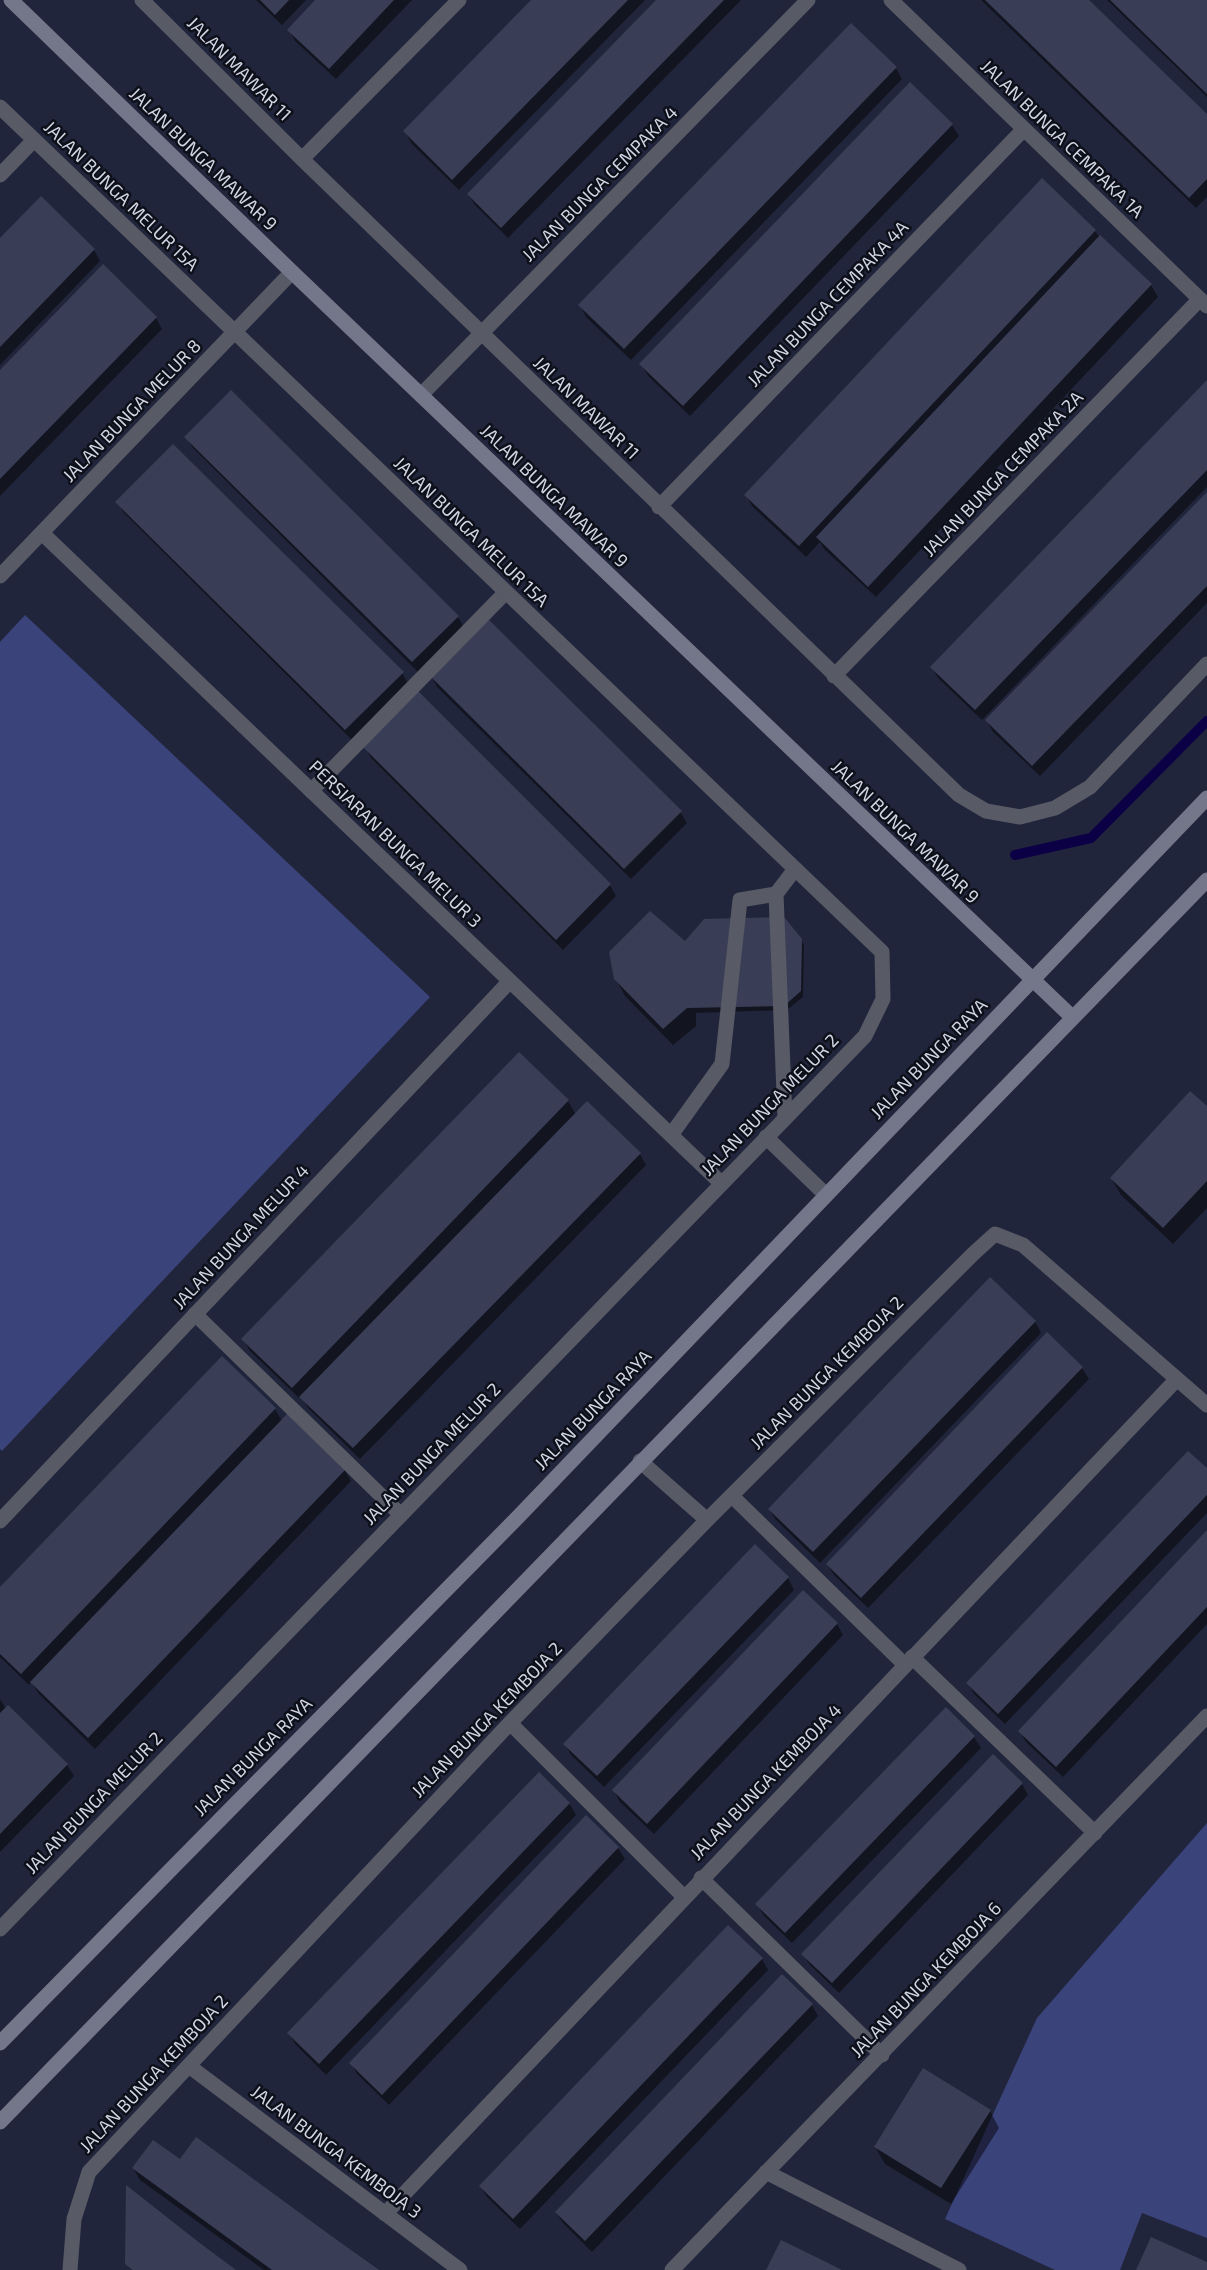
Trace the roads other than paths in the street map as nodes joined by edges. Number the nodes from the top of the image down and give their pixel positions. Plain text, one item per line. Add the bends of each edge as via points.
1 (11, 0) edge
2 (142, 0) edge
3 (459, 0) edge
4 (808, 0) edge
5 (891, 0) edge
6 (0, 107) edge
7 (1024, 129) junction
8 (34, 140) junction
9 (302, 159) junction
10 (0, 175) edge
11 (292, 272) junction
12 (1203, 302) edge
13 (234, 332) junction
14 (481, 332) junction
15 (421, 395) junction
16 (659, 507) junction
17 (42, 533) junction
18 (0, 576) edge
19 (506, 592) junction
20 (1207, 664) edge
21 (834, 676) junction
22 (311, 791) junction
23 (1207, 798) edge
24 (795, 869) junction
25 (1207, 880) edge
26 (776, 894) junction
27 (1032, 980) junction
28 (510, 981) junction
29 (883, 999) joint
30 (1072, 1017) junction
31 (785, 1118) junction
32 (671, 1135) junction
33 (766, 1137) junction
34 (721, 1183) junction
35 (826, 1195) junction
36 (195, 1314) junction
37 (1178, 1379) junction
38 (1207, 1405) edge
39 (640, 1461) junction
40 (732, 1496) junction
41 (401, 1515) junction
42 (0, 1520) edge
43 (707, 1520) junction
44 (908, 1661) junction
45 (1207, 1716) edge
46 (510, 1723) junction
47 (1095, 1833) junction
48 (701, 1878) junction
49 (684, 1897) junction
50 (0, 1929) edge
51 (0, 2043) edge
52 (882, 2055) junction
53 (189, 2066) junction
54 (0, 2122) edge
55 (766, 2172) junction
56 (385, 2214) junction
57 (70, 2270) edge
58 (460, 2270) edge
59 (672, 2270) edge
60 (959, 2270) edge

1 - 11 street, JALAN BUNGA MAWAR 9
2 - 9 street, JALAN MAWAR 11
3 - 9 street
4 - 14 street, JALAN BUNGA CEMPAKA 4
5 - 7 street, JALAN BUNGA CEMPAKA 1A
6 - 8 street, JALAN BUNGA MELUR 15A
7 - 12 street, JALAN BUNGA CEMPAKA 1A
7 - 16 street, JALAN BUNGA CEMPAKA 4A
8 - 10 street
8 - 13 street, JALAN BUNGA MELUR 15A
9 - 14 street, JALAN MAWAR 11
11 - 13 street, JALAN BUNGA MELUR 8
11 - 15 street, JALAN BUNGA MAWAR 9
12 - 21 street, JALAN BUNGA CEMPAKA 2A
13 - 17 street, JALAN BUNGA MELUR 8
13 - 19 street, JALAN BUNGA MELUR 15A
14 - 15 street, JALAN BUNGA CEMPAKA 4
14 - 16 street, JALAN MAWAR 11
15 - 27 street, JALAN BUNGA MAWAR 9
16 - 21 street, JALAN MAWAR 11
17 - 18 street, JALAN BUNGA MELUR 8
17 - 22 street, PERSIARAN BUNGA MELUR 3
19 - 22 street
19 - 24 street, JALAN BUNGA MELUR 15A
20 - 21 street, JALAN MAWAR 11 via 1090,787 1055,808 1020,817 986,811 959,795
22 - 28 street, PERSIARAN BUNGA MELUR 3
23 - 27 street, JALAN BUNGA RAYA
24 - 26 street
24 - 29 street, JALAN BUNGA MELUR 15A via 882,952
25 - 30 street
26 - 31 street
26 - 32 street via 740,900 722,1064
27 - 30 street, JALAN BUNGA MAWAR 9
27 - 35 street, JALAN BUNGA RAYA
28 - 32 street, PERSIARAN BUNGA MELUR 3
28 - 36 street, JALAN BUNGA MELUR 4
29 - 31 street, JALAN BUNGA MELUR 2 via 865,1036
30 - 39 street
31 - 33 street, JALAN BUNGA MELUR 2
32 - 34 street, PERSIARAN BUNGA MELUR 3
33 - 34 street, JALAN BUNGA MELUR 2
33 - 35 street
34 - 41 street, JALAN BUNGA MELUR 2
35 - 51 street, JALAN BUNGA RAYA via 518,1517
36 - 41 street
36 - 42 street, JALAN BUNGA MELUR 4
37 - 38 street
37 - 40 street, JALAN BUNGA KEMBOJA 2 via 1023,1245 995,1234
37 - 44 street, JALAN BUNGA KEMBOJA 4
39 - 43 street
39 - 54 street
40 - 43 street, JALAN BUNGA KEMBOJA 2
40 - 44 street
41 - 50 street, JALAN BUNGA MELUR 2
43 - 46 street, JALAN BUNGA KEMBOJA 2
44 - 47 street
44 - 48 street, JALAN BUNGA KEMBOJA 4
45 - 47 street, JALAN BUNGA KEMBOJA 6
46 - 49 street
46 - 53 street, JALAN BUNGA KEMBOJA 2
47 - 52 street, JALAN BUNGA KEMBOJA 6
48 - 49 street, JALAN BUNGA KEMBOJA 4
48 - 52 street
49 - 56 street, JALAN BUNGA KEMBOJA 4
52 - 55 street, JALAN BUNGA KEMBOJA 6
53 - 56 street, JALAN BUNGA KEMBOJA 3
53 - 57 street, JALAN BUNGA KEMBOJA 2 via 89,2172 74,2219
55 - 59 street, JALAN BUNGA KEMBOJA 6
55 - 60 street
56 - 58 street, JALAN BUNGA KEMBOJA 3

